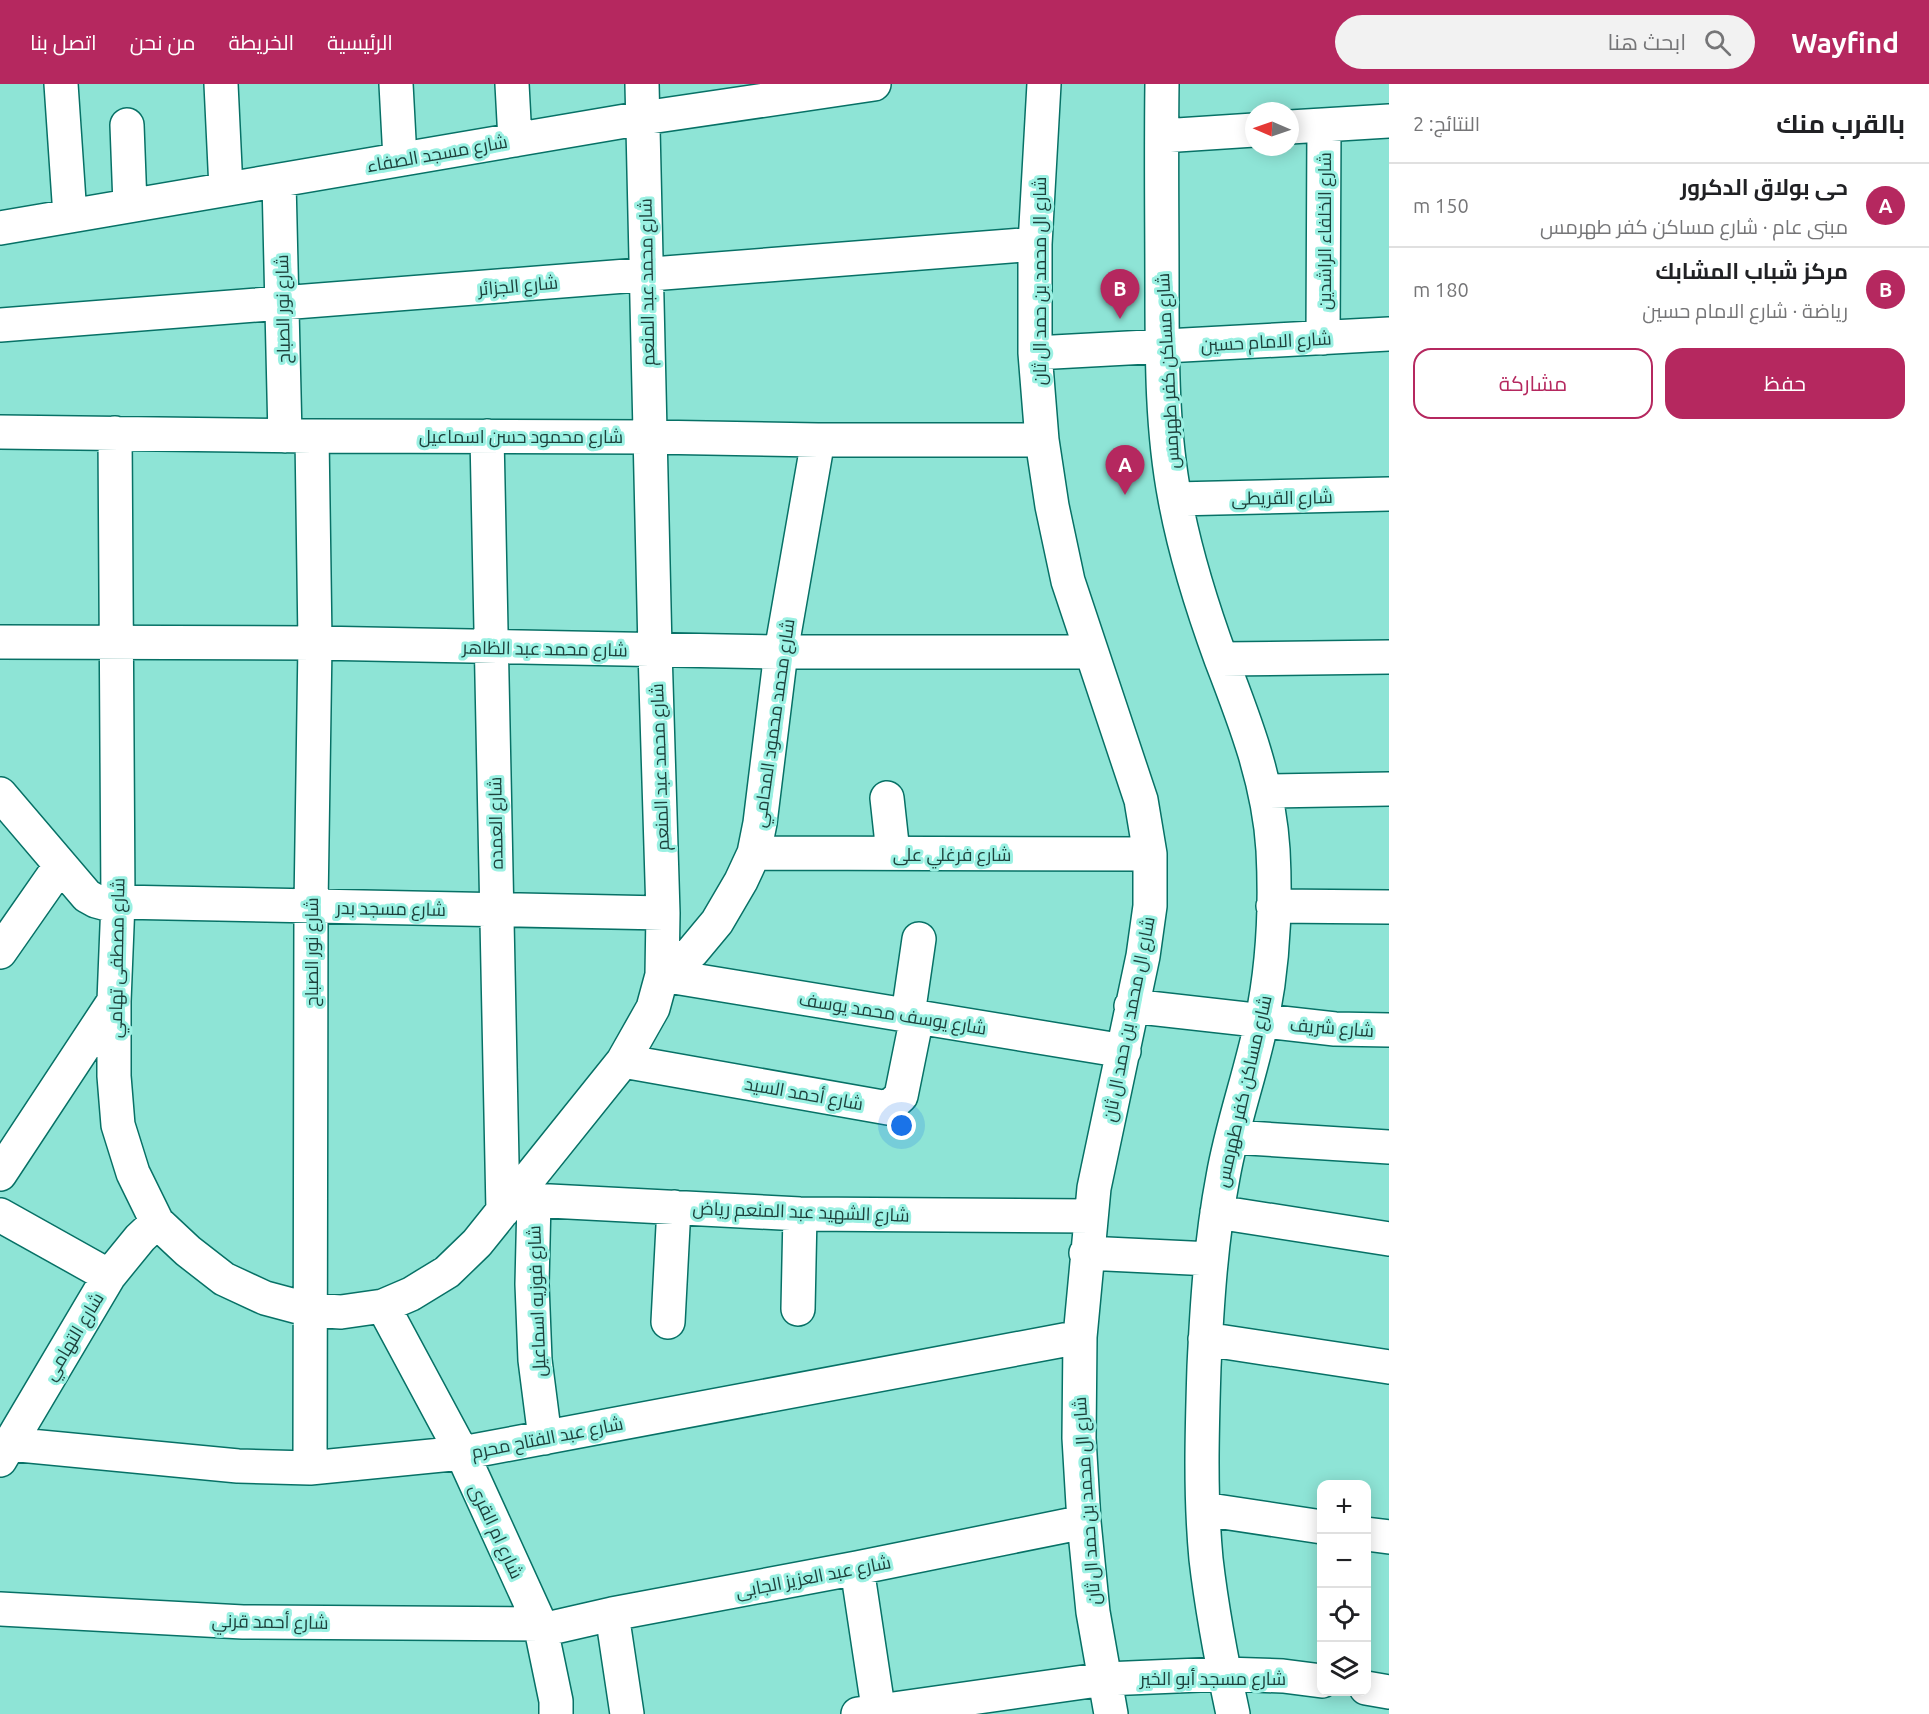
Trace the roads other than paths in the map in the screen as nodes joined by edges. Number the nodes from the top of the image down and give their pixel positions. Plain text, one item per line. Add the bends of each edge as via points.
1 (61, 84) edge
2 (221, 84) edge
3 (396, 84) edge
4 (512, 84) edge
5 (642, 84) edge
6 (868, 84) edge
7 (1044, 84) edge
8 (1162, 84) edge
9 (749, 93) edge
10 (643, 118) junction
11 (1389, 121) edge
12 (126, 124) dead end
13 (1324, 125) junction
14 (1299, 126) edge
15 (1245, 131) edge
16 (1162, 136) junction
17 (515, 140) junction
18 (400, 159) junction
19 (279, 181) junction
20 (226, 189) junction
21 (130, 206) junction
22 (70, 216) junction
23 (0, 228) edge
24 (1035, 244) junction
25 (646, 275) junction
26 (281, 304) junction
27 (0, 325) edge
28 (1389, 334) edge
29 (1323, 338) junction
30 (1162, 346) junction
31 (1035, 353) junction
32 (0, 432) edge
33 (115, 433) junction
34 (298, 436) junction
35 (487, 436) junction
36 (650, 437) junction
37 (818, 440) junction
38 (1042, 440) junction
39 (1389, 495) edge
40 (1174, 499) junction
41 (117, 640) junction
42 (0, 642) edge
43 (315, 643) junction
44 (491, 647) junction
45 (655, 650) junction
46 (781, 651) junction
47 (1091, 652) junction
48 (1389, 657) edge
49 (1221, 659) junction
50 (1389, 789) edge
51 (1265, 791) junction
52 (0, 794) edge
53 (887, 798) dead end
54 (754, 853) junction
55 (893, 853) junction
56 (1150, 854) junction
57 (60, 866) junction
58 (118, 902) junction
59 (311, 906) junction
60 (1273, 906) junction
61 (1389, 906) edge
62 (497, 910) junction
63 (663, 913) junction
64 (919, 939) dead end
65 (0, 952) edge
66 (662, 975) junction
67 (114, 1001) junction
68 (1131, 1006) junction
69 (912, 1016) junction
70 (1262, 1021) junction
71 (1389, 1030) edge
72 (1124, 1050) junction
73 (623, 1061) junction
74 (1232, 1137) junction
75 (1389, 1147) edge
76 (0, 1174) edge
77 (516, 1203) junction
78 (674, 1207) junction
79 (1217, 1212) junction
80 (800, 1214) junction
81 (0, 1215) edge
82 (1090, 1216) junction
83 (158, 1222) junction
84 (1389, 1239) edge
85 (1086, 1253) junction
86 (1211, 1259) junction
87 (109, 1276) junction
88 (383, 1306) junction
89 (798, 1309) dead end
90 (310, 1310) junction
91 (668, 1322) dead end
92 (1080, 1337) junction
93 (1205, 1339) junction
94 (1389, 1367) edge
95 (545, 1438) junction
96 (5, 1452) edge
97 (462, 1453) junction
98 (310, 1468) junction
99 (1203, 1509) junction
100 (1084, 1522) junction
101 (1317, 1526) edge
102 (1371, 1535) edge
103 (1389, 1537) edge
104 (857, 1568) junction
105 (0, 1609) edge
106 (612, 1614) junction
107 (541, 1627) junction
108 (1224, 1674) junction
109 (1105, 1679) junction
110 (1317, 1680) edge
111 (1371, 1689) edge
112 (1389, 1692) edge
113 (872, 1713) edge
114 (556, 1714) edge
115 (627, 1714) edge
116 (1111, 1714) edge
117 (1233, 1714) edge

1 - 22 street
2 - 20 street
3 - 18 street
4 - 17 street
5 - 10 street, شارع محمد عبد المنعم
6 - 9 street, شارع مسجد الصفاء
7 - 24 street, شارع ال محمد بن حمد ال ثان
8 - 16 street, شارع مساكن كفر طهرمس
9 - 10 street, شارع مسجد الصفاء
10 - 17 street, شارع مسجد الصفاء
10 - 25 street, شارع محمد عبد المنعم
11 - 13 street
12 - 21 street
13 - 14 street
13 - 29 street, شارع الخلفاء الراشدين
15 - 16 street
16 - 30 street, شارع مساكن كفر طهرمس
17 - 18 street, شارع مسجد الصفاء
18 - 19 street, شارع مسجد الصفاء
19 - 20 street, شارع مسجد الصفاء
19 - 26 street, شارع نور الصباح
20 - 21 street, شارع مسجد الصفاء
21 - 22 street, شارع مسجد الصفاء
22 - 23 street, شارع مسجد الصفاء
24 - 25 street, شارع الجزائر
24 - 31 street, شارع ال محمد بن حمد ال ثان
25 - 26 street, شارع الجزائر
25 - 36 street, شارع محمد عبد المنعم
26 - 27 street, شارع الجزائر
26 - 34 street, شارع نور الصباح
28 - 29 street, شارع الامام حسين
29 - 30 street, شارع الامام حسين
30 - 31 street, شارع الامام حسين
30 - 40 street, شارع مساكن كفر طهرمس
31 - 38 street, شارع ال محمد بن حمد ال ثان
32 - 33 street, شارع محمود حسن اسماعيل
33 - 34 street, شارع محمود حسن اسماعيل
33 - 41 street, شارع مصطفى تهامي
34 - 35 street, شارع محمود حسن اسماعيل
34 - 43 street, شارع نور الصباح
35 - 36 street, شارع محمود حسن اسماعيل
35 - 44 street, شارع العمده
36 - 37 street, شارع محمود حسن اسماعيل
36 - 45 street, شارع محمد عبد المنعم
37 - 38 street, شارع محمود حسن اسماعيل
37 - 46 street, شارع محمد محمود المحامي
38 - 47 street, شارع ال محمد بن حمد ال ثان via 1068,581
39 - 40 street, شارع القريطى
40 - 49 street, شارع مساكن كفر طهرمس via 1204,612
41 - 42 street, شارع محمد عبد الظاهر
41 - 43 street, شارع محمد عبد الظاهر
41 - 58 street, شارع مصطفى تهامي
43 - 44 street, شارع محمد عبد الظاهر
43 - 59 street, شارع نور الصباح
44 - 45 street, شارع محمد عبد الظاهر
44 - 62 street, شارع العمده
45 - 46 street, شارع محمد عبد الظاهر
45 - 63 street, شارع محمد عبد المنعم
46 - 47 street, شارع محمد عبد الظاهر
46 - 54 street, شارع محمد محمود المحامي
47 - 56 street, شارع ال محمد بن حمد ال ثان via 1142,800
48 - 49 street
49 - 51 street, شارع مساكن كفر طهرمس via 1253,745
50 - 51 street
51 - 60 street, شارع مساكن كفر طهرمس via 1273,848
52 - 57 street, شارع مسجد بدر
53 - 55 street
54 - 55 street, شارع فرغلي على
54 - 66 street, شارع محمد محمود المحامي via 717,922 692,952
55 - 56 street, شارع فرغلي على
56 - 68 street, شارع ال محمد بن حمد ال ثان via 1150,906
57 - 58 street, شارع مسجد بدر via 96,902
57 - 65 street
58 - 59 street, شارع مسجد بدر
58 - 67 street, شارع مصطفى تهامي
59 - 62 street, شارع مسجد بدر
59 - 90 street, شارع نور الصباح
60 - 61 street
60 - 70 street, شارع مساكن كفر طهرمس
62 - 63 street, شارع مسجد بدر
62 - 77 street, شارع العمده
63 - 66 street, شارع محمد عبد المنعم
64 - 69 street
66 - 69 street, شارع يوسف محمد يوسف
66 - 73 street, شارع محمد عبد المنعم via 653,1008
67 - 76 street
67 - 83 street, شارع مصطفى تهامي via 118,1125 133,1173
68 - 70 street, شارع شريف
68 - 72 street, شارع ال محمد بن حمد ال ثان
69 - 72 street, شارع يوسف محمد يوسف
69 - 73 street, شارع أحمد السيد via 901,1096 888,1108
70 - 71 street, شارع شريف
70 - 74 street, شارع مساكن كفر طهرمس
72 - 82 street, شارع ال محمد بن حمد ال ثان
73 - 77 street, شارع محمد عبد المنعم
74 - 75 street
74 - 79 street, شارع مساكن كفر طهرمس
77 - 78 street, شارع الشهيد عبد المنعم رياض
77 - 88 street, شارع محمد عبد المنعم via 447,1272
77 - 95 street, شارع فوزيه اسماعيل via 532,1284 535,1360
78 - 80 street, شارع الشهيد عبد المنعم رياض
78 - 91 street
79 - 84 street
79 - 86 street, شارع مساكن كفر طهرمس
80 - 82 street, شارع الشهيد عبد المنعم رياض
80 - 89 street
81 - 87 street
82 - 85 street, شارع ال محمد بن حمد ال ثان
83 - 87 street, شارع التهامي
83 - 90 street, شارع مصطفى تهامي via 224,1279 265,1298
85 - 86 street
85 - 92 street, شارع ال محمد بن حمد ال ثان
86 - 93 street, شارع مساكن كفر طهرمس
87 - 96 street, شارع التهامي
88 - 90 street, شارع مصطفى تهامي via 341,1312
88 - 97 street, شارع ام القرى
90 - 98 street, شارع نور الصباح
92 - 95 street, شارع عبد الفتاح محرم
92 - 100 street, شارع ال محمد بن حمد ال ثان via 1078,1438
93 - 94 street
93 - 99 street, شارع مساكن كفر طهرمس
95 - 97 street, شارع عبد الفتاح محرم
96 - 98 street, شارع عبد الفتاح محرم
97 - 98 street, شارع عبد الفتاح محرم
97 - 107 street, شارع ام القرى
99 - 101 street
99 - 108 street, شارع مساكن كفر طهرمس via 1213,1612
100 - 104 street, شارع عبد العزيز الجابى
100 - 109 street, شارع ال محمد بن حمد ال ثان via 1093,1612
102 - 103 street
104 - 106 street, شارع عبد العزيز الجابى
104 - 113 street
105 - 107 street, شارع أحمد قرني via 243,1622
106 - 107 street, شارع عبد العزيز الجابى
106 - 115 street
107 - 114 street, شارع ام القرى
108 - 109 street, شارع مسجد أبو الخير
108 - 110 street, شارع مسجد أبو الخير
108 - 117 street, شارع مساكن كفر طهرمس
109 - 113 street, شارع مسجد أبو الخير
109 - 116 street, شارع ال محمد بن حمد ال ثان
111 - 112 street

